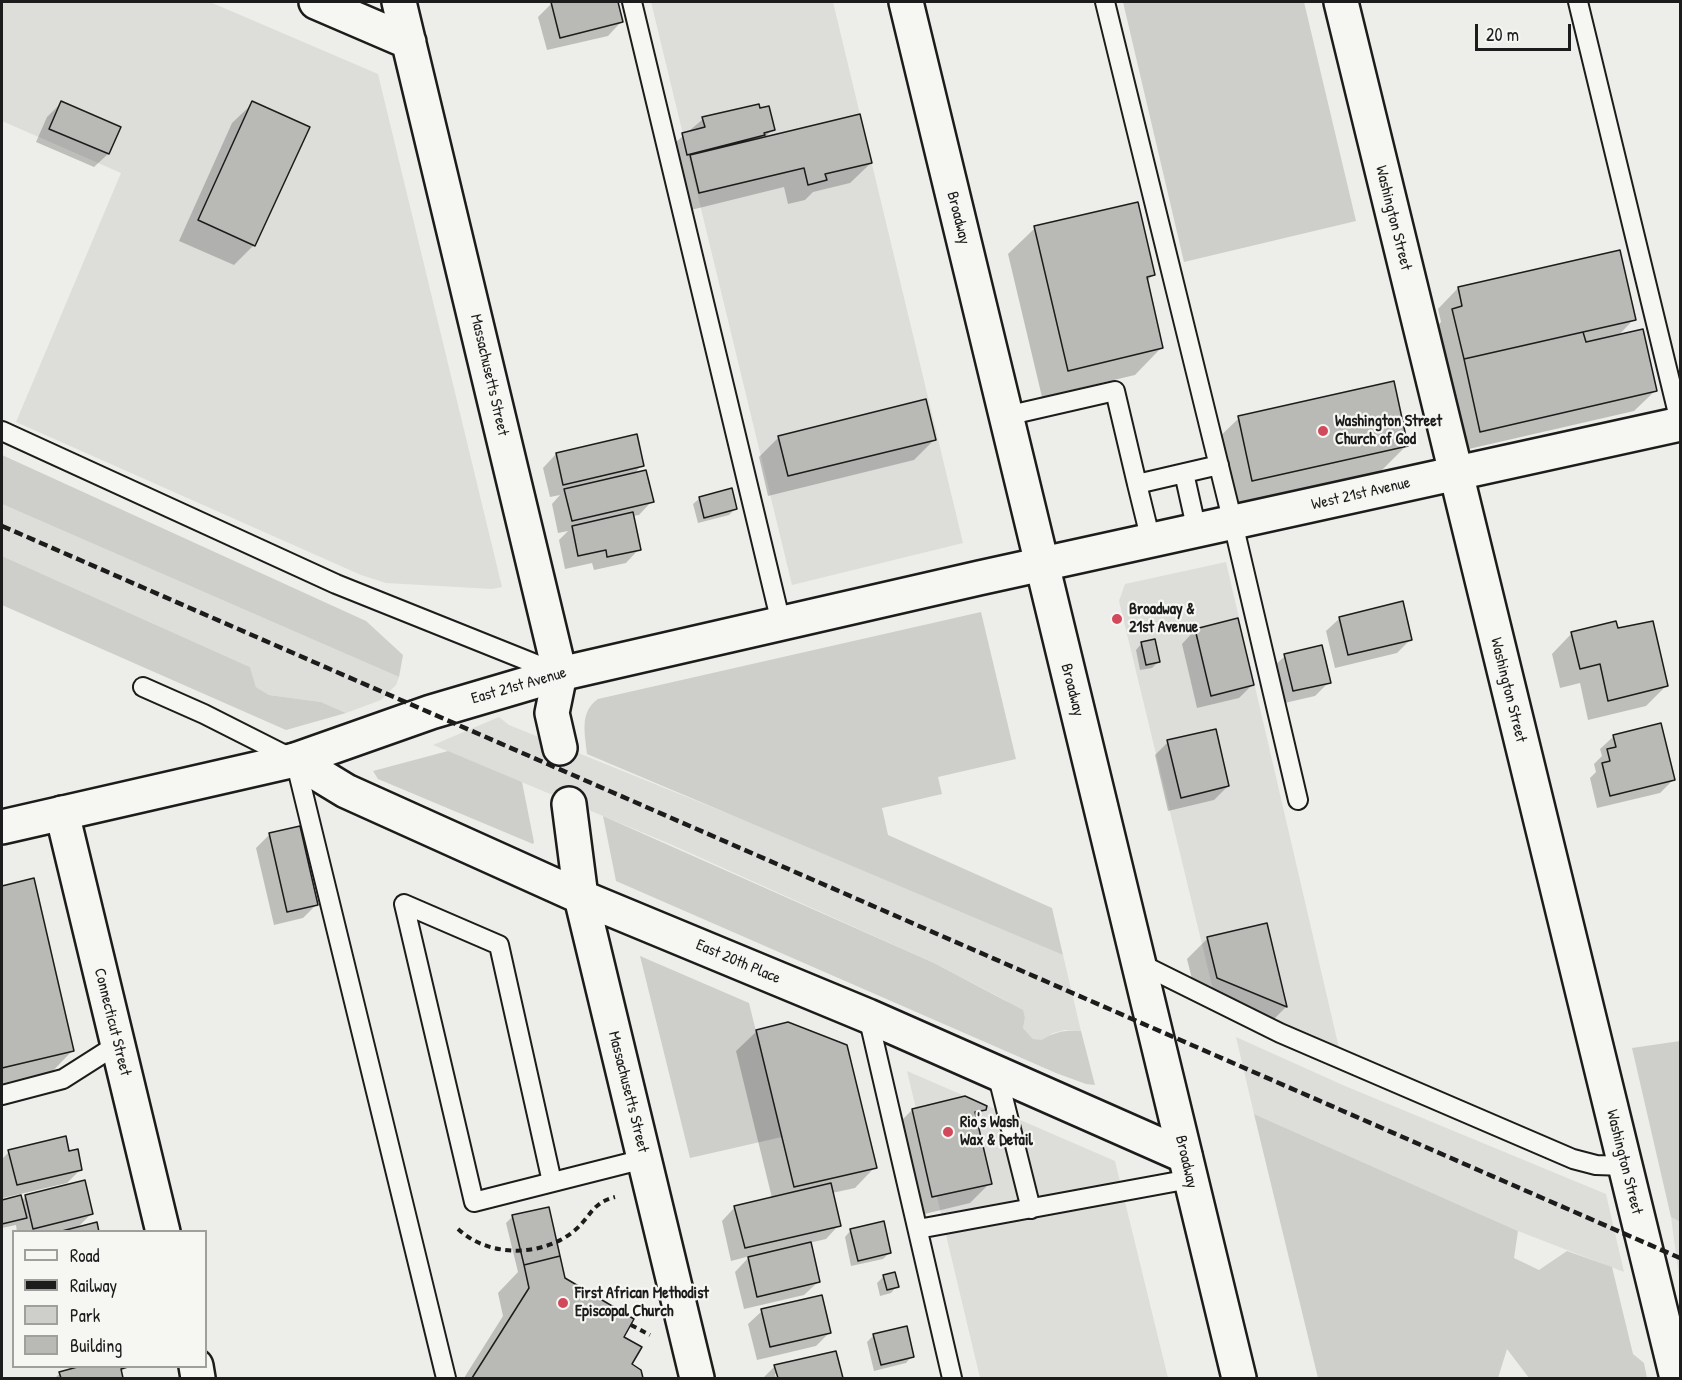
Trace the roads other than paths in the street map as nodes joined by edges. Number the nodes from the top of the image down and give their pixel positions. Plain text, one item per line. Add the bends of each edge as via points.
1 (316, 2) edge
2 (399, 2) edge
3 (632, 2) edge
4 (906, 2) edge
5 (1105, 2) edge
6 (1341, 2) edge
7 (1578, 2) edge
8 (410, 42) junction
9 (1006, 416) junction
10 (1680, 423) edge
11 (2, 431) edge
12 (1219, 465) junction
13 (1184, 473) junction
14 (1454, 473) junction
15 (1137, 484) junction
16 (1233, 523) junction
17 (1197, 531) junction
18 (1151, 541) junction
19 (1042, 564) junction
20 (782, 623) junction
21 (560, 674) junction
22 (143, 687) dead end
23 (560, 748) dead end
24 (295, 760) junction
25 (1298, 800) dead end
26 (569, 804) dead end
27 (62, 813) junction
28 (2, 827) edge
29 (581, 897) junction
30 (1139, 963) junction
31 (868, 1016) junction
32 (118, 1044) junction
33 (997, 1073) junction
34 (2, 1095) edge
35 (644, 1159) junction
36 (1625, 1166) junction
37 (1188, 1168) junction
38 (552, 1182) junction
39 (1031, 1209) junction
40 (918, 1229) junction
41 (163, 1230) edge
42 (446, 1378) edge
43 (697, 1378) edge
44 (952, 1378) edge
45 (1239, 1378) edge
46 (1677, 1378) edge

1 - 8 street
2 - 8 street, Massachusetts Street
3 - 20 lane
4 - 9 street, Broadway
5 - 12 lane
6 - 14 street, Washington Street
7 - 10 lane
8 - 21 street, Massachusetts Street
9 - 15 lane via 1115,391
9 - 19 street, Broadway
10 - 14 street, West 21st Avenue
11 - 21 lane via 336,584
12 - 13 lane
12 - 16 lane
13 - 15 lane
13 - 17 lane
14 - 16 street, West 21st Avenue
14 - 36 street, Washington Street
15 - 18 lane
16 - 17 street, West 21st Avenue
16 - 25 lane
17 - 18 street, West 21st Avenue
18 - 19 street, West 21st Avenue
19 - 20 street, East 21st Avenue
19 - 30 street, Broadway
20 - 21 street, East 21st Avenue
21 - 23 street, Massachusetts Street via 552,712
21 - 24 street, East 21st Avenue via 431,712
22 - 24 lane
24 - 27 street, East 21st Avenue
24 - 29 street, East 20th Place via 346,791
24 - 42 lane
26 - 29 street, Massachusetts Street
27 - 28 street, East 21st Avenue
27 - 32 street, Connecticut Street
29 - 31 street, East 20th Place
29 - 35 street, Massachusetts Street
30 - 36 lane via 1280,1034 1573,1159
30 - 37 street, Broadway
31 - 33 street, East 20th Place
31 - 40 lane
32 - 34 lane via 63,1079
32 - 41 street, Connecticut Street
33 - 37 street, East 20th Place
33 - 39 lane
35 - 38 lane
35 - 43 street, Massachusetts Street
36 - 46 street, Washington Street
37 - 39 lane
37 - 45 street, Broadway
38 - 38 lane via 474,1203 404,904 499,945
39 - 40 lane
40 - 44 lane

